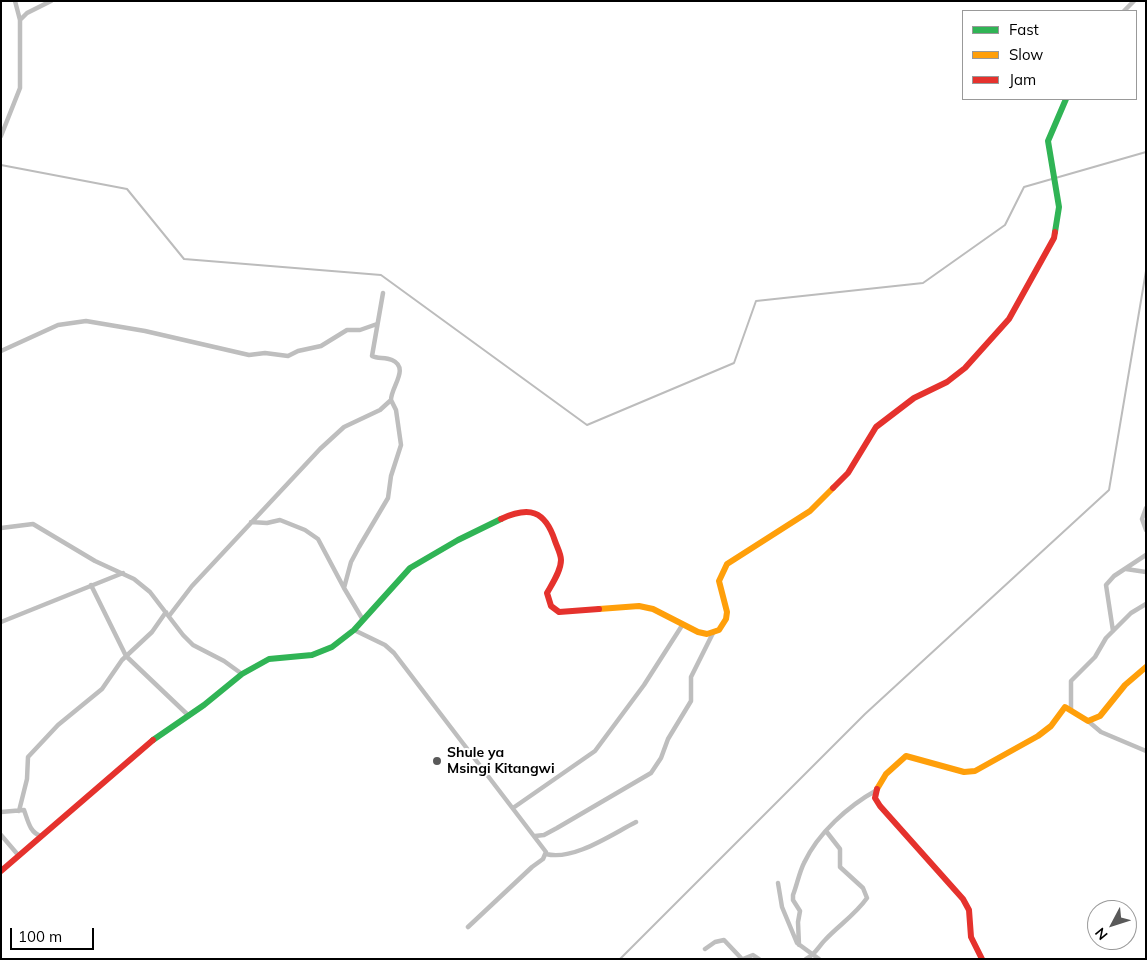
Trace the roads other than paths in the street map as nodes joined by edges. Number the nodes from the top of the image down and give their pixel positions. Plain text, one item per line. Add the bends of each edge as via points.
1 (16, 1) edge
2 (51, 1) edge
3 (1134, 1) edge
4 (1125, 10) edge
5 (20, 20) junction
6 (1066, 100) edge
7 (1, 136) edge
8 (383, 293) dead end
9 (377, 324) junction
10 (1, 351) edge
11 (391, 400) junction
12 (1146, 508) edge
13 (251, 522) junction
14 (1, 528) edge
15 (1146, 530) edge
16 (1146, 555) edge
17 (1126, 569) junction
18 (1146, 572) edge
19 (123, 573) junction
20 (91, 585) junction
21 (344, 588) junction
22 (1146, 604) edge
23 (167, 614) junction
24 (363, 620) junction
25 (1, 622) edge
26 (683, 624) junction
27 (354, 630) junction
28 (1113, 631) junction
29 (713, 632) junction
30 (126, 656) junction
31 (1146, 667) edge
32 (242, 674) junction
33 (1071, 708) junction
34 (189, 716) junction
35 (1088, 720) junction
36 (1146, 751) edge
37 (878, 789) junction
38 (513, 808) junction
39 (19, 811) junction
40 (1, 812) edge
41 (636, 822) dead end
42 (826, 831) junction
43 (1, 835) edge
44 (42, 836) junction
45 (535, 836) junction
46 (546, 854) junction
47 (19, 856) junction
48 (1, 871) edge
49 (778, 883) dead end
50 (468, 927) dead end
51 (799, 946) junction
52 (706, 949) dead end
53 (814, 955) junction
54 (742, 959) edge
55 (758, 959) edge
56 (806, 959) edge
57 (819, 959) edge
58 (982, 959) edge

1 - 5 street
2 - 5 street
3 - 4 street
5 - 7 street via 20,88
6 - 29 street via 1048,141 1059,207 1054,238 1010,318 965,368 947,382 914,398 876,427 848,473 810,511 726,564 719,581 726,619
8 - 9 street
9 - 10 street via 360,330 347,330 321,346 288,356 249,355 86,321 58,325
9 - 11 street via 372,356 392,360 400,371
11 - 13 street via 380,410 353,422 334,436
11 - 21 street via 396,410 401,445 388,498 356,552
12 - 15 street via 1142,519
13 - 21 street via 280,520 314,535
13 - 23 street
14 - 19 street via 33,524 95,561
16 - 17 street
17 - 18 street
17 - 28 street via 1106,585
19 - 20 street
19 - 23 street via 150,592
20 - 25 street
20 - 30 street
21 - 24 street
22 - 28 street via 1131,613
23 - 30 street
23 - 32 street via 193,645
24 - 26 street via 414,565 458,540 522,511 530,511 543,518 559,551 560,567 547,593 554,610 565,613 639,606 653,609
24 - 27 street
26 - 29 street via 698,632
26 - 38 street via 595,752
27 - 32 street via 319,653 269,659
27 - 38 street via 394,653
28 - 33 street via 1071,681
29 - 45 street via 691,677 691,701 655,768 557,828
30 - 34 street
30 - 39 street via 102,689 58,725 28,757 27,779
31 - 35 street via 1125,685 1100,716
32 - 34 street
33 - 35 street
33 - 37 street via 1062,708 1045,731 981,769 964,772 906,756
34 - 44 street via 143,747
35 - 36 street via 1101,732
37 - 42 street
37 - 58 street via 875,798 880,806 966,903 972,938
38 - 45 street
39 - 40 street
39 - 44 street via 24,810 31,828
41 - 46 street via 600,842 563,854
42 - 51 street via 804,864 793,895 800,911
42 - 53 street via 840,849 842,870 863,888 867,898
43 - 47 street
44 - 47 street
45 - 46 street
46 - 50 street
47 - 48 street
49 - 51 street via 782,907
51 - 53 street
52 - 54 street via 724,940
53 - 56 street
53 - 57 street
54 - 55 street via 753,955

